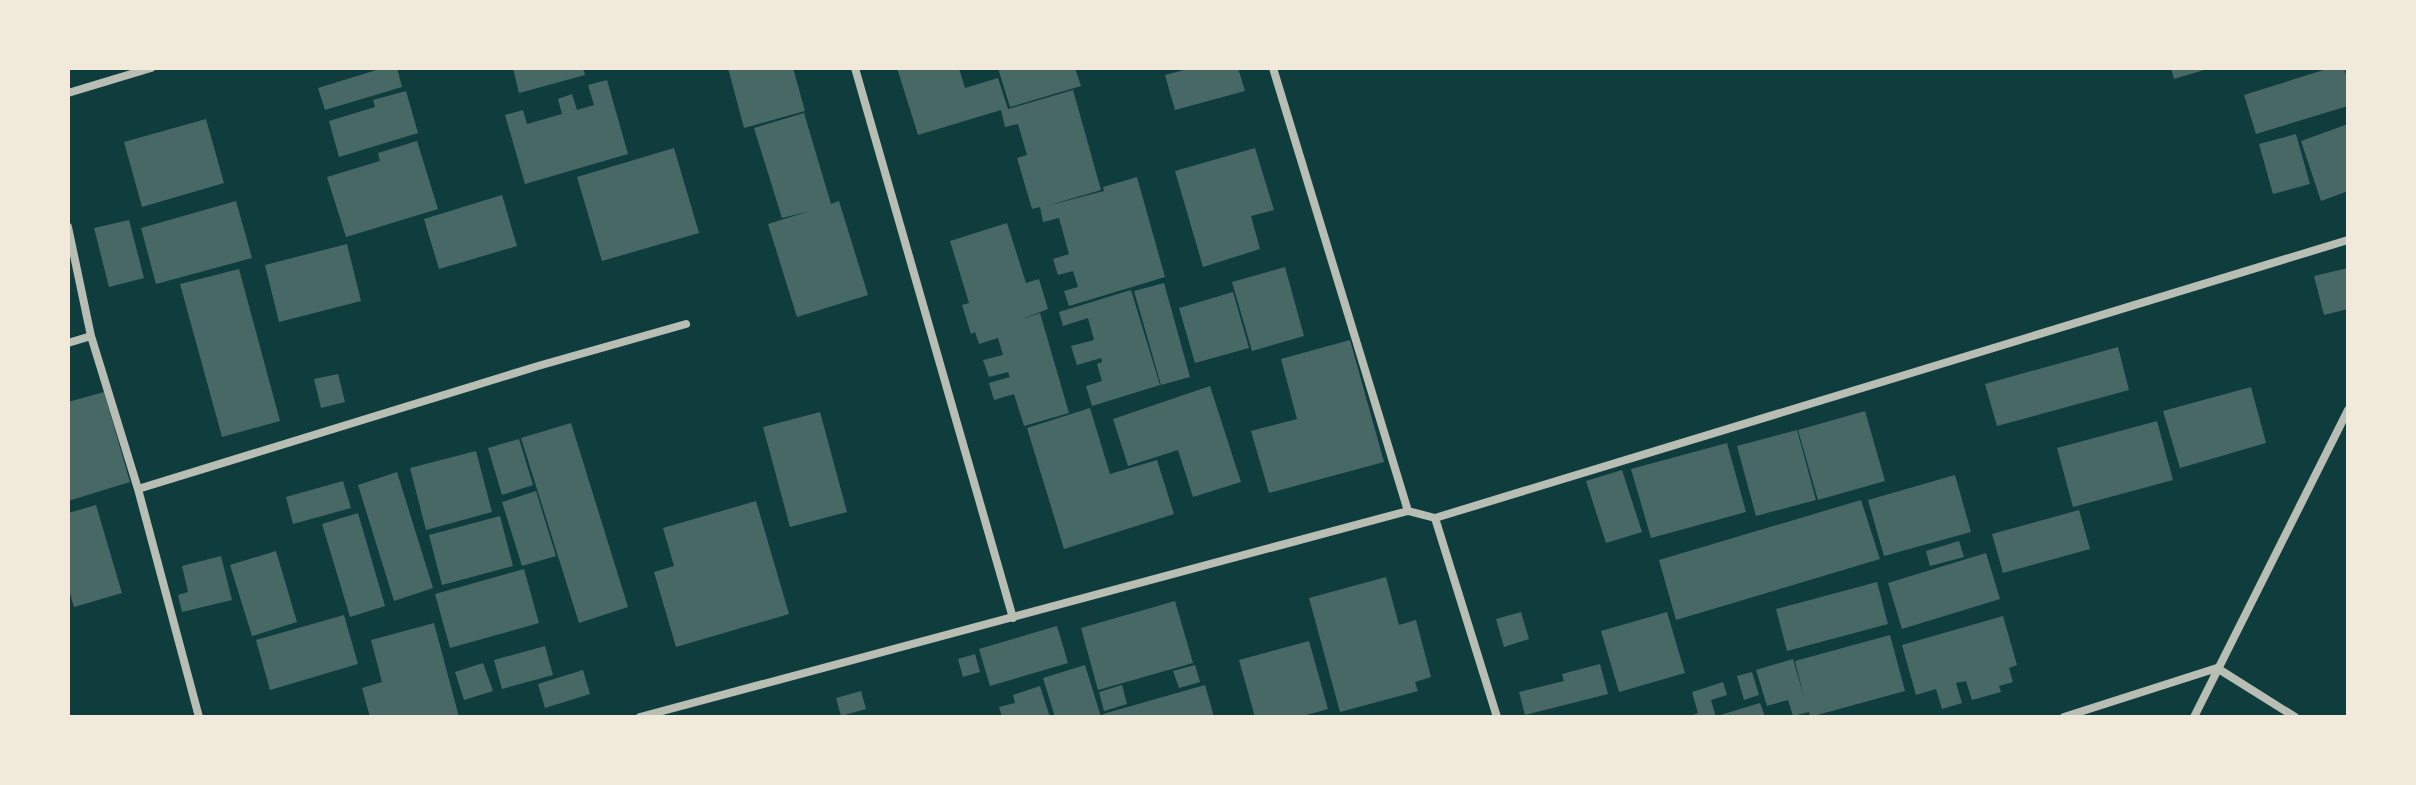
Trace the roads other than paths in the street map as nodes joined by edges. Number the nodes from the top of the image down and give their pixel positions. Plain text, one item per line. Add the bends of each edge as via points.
1 (151, 68) edge
2 (855, 68) edge
3 (1273, 68) edge
4 (68, 93) edge
5 (68, 227) edge
6 (2348, 240) edge
7 (686, 324) dead end
8 (91, 336) junction
9 (68, 343) edge
10 (2348, 410) edge
11 (138, 489) junction
12 (1408, 511) junction
13 (1435, 518) junction
14 (1013, 618) junction
15 (2217, 668) junction
16 (199, 717) edge
17 (640, 717) edge
18 (1497, 717) edge
19 (2064, 717) edge
20 (2194, 717) edge
21 (2295, 717) edge

1 - 4 street
2 - 14 street
3 - 12 street
5 - 8 street
6 - 13 street
7 - 11 street
8 - 9 street
8 - 11 street
10 - 15 street
11 - 16 street
12 - 13 street
12 - 14 street
13 - 18 street
14 - 17 street
15 - 19 street
15 - 20 street
15 - 21 street

